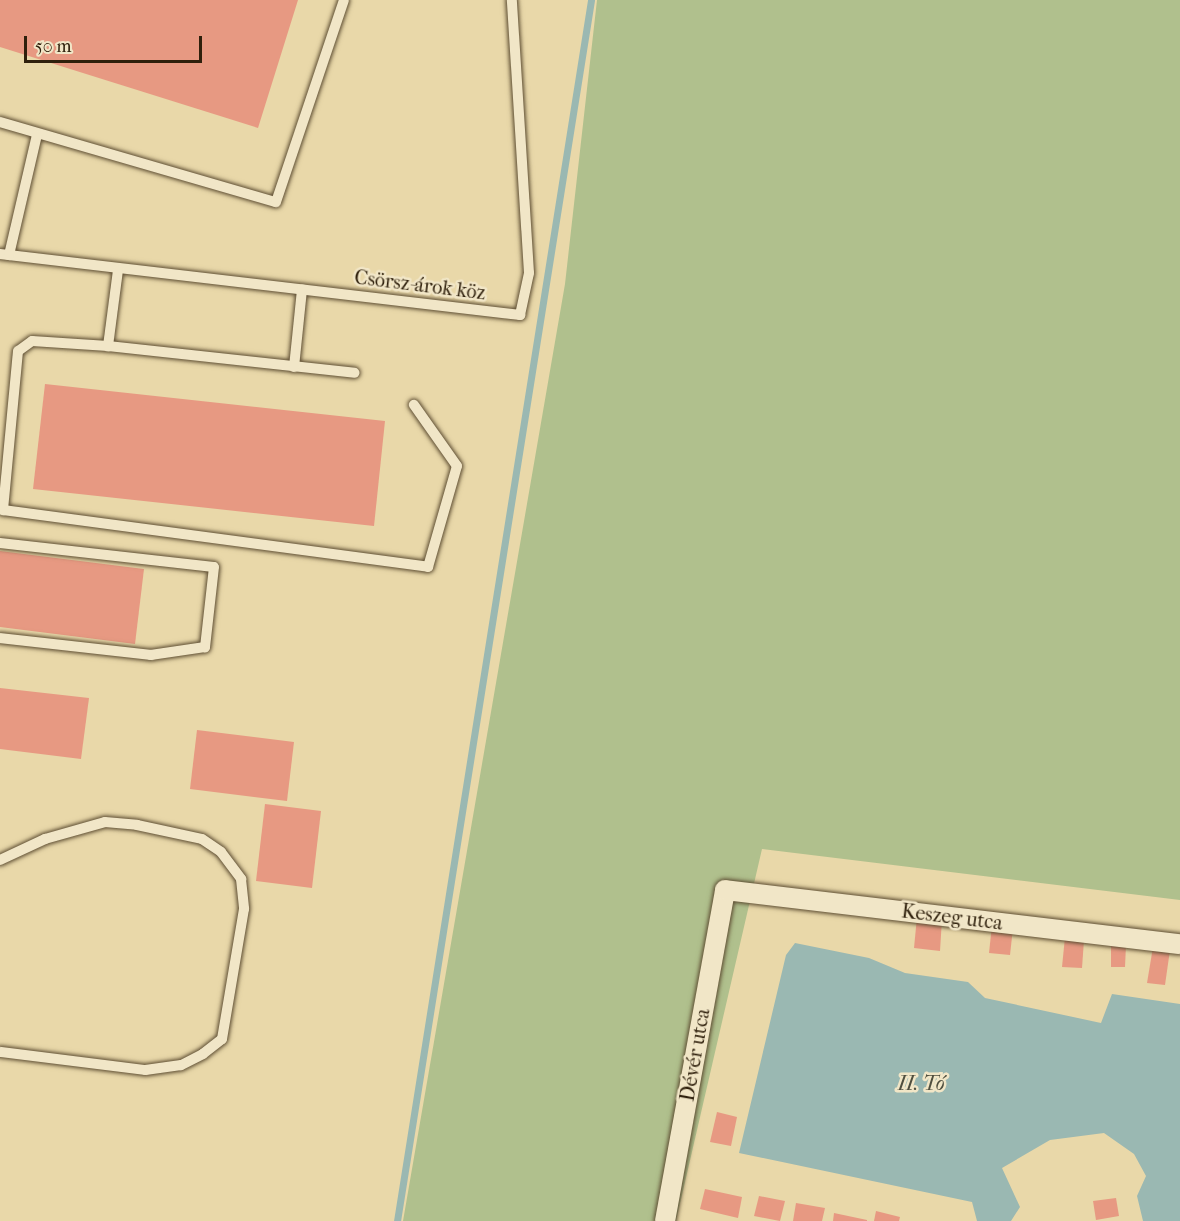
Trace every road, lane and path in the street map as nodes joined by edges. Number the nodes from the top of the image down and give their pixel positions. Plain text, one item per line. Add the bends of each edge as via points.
1 (344, 0) edge
2 (512, 0) edge
3 (0, 122) edge
4 (37, 135) junction
5 (4, 254) edge
6 (118, 270) junction
7 (302, 289) junction
8 (108, 346) junction
9 (294, 367) junction
10 (355, 374) dead end
11 (414, 405) dead end
12 (0, 543) edge
13 (0, 638) edge
14 (0, 860) edge
15 (725, 890) joint
16 (1180, 944) edge
17 (0, 1052) edge
18 (665, 1221) edge

1 - 4 lane via 276,202
2 - 7 lane, Csörsz-árok köz via 529,273 520,315
3 - 4 lane
4 - 5 lane
5 - 6 lane, Csörsz-árok köz
6 - 7 lane, Csörsz-árok köz
6 - 8 lane
7 - 9 lane
8 - 9 lane
8 - 11 lane via 32,340 18,351 3,510 428,567 457,466
9 - 10 lane
12 - 13 lane via 214,567 205,647 151,655
14 - 17 lane via 45,839 105,822 137,825 202,839 221,852 241,879 244,909 222,1039 203,1054 181,1065 145,1070
15 - 16 street, Keszeg utca
15 - 18 street, Dévér utca

